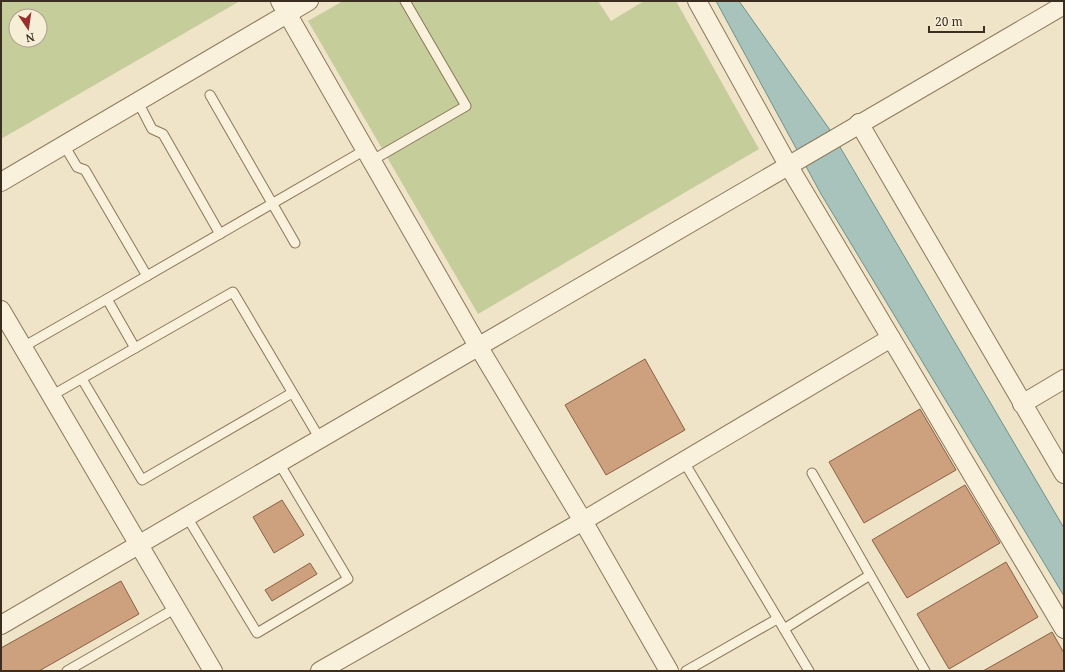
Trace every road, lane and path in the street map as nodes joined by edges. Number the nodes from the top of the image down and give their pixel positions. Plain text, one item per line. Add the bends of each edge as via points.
1 (309, 1) edge
2 (406, 1) edge
3 (697, 1) edge
4 (1064, 5) edge
5 (283, 7) edge
6 (210, 94) dead end
7 (138, 102) junction
8 (859, 124) junction
9 (64, 145) junction
10 (368, 156) junction
11 (790, 163) junction
12 (1, 182) edge
13 (273, 204) junction
14 (220, 234) junction
15 (296, 243) dead end
16 (147, 276) junction
17 (107, 299) junction
18 (1, 310) edge
19 (891, 338) junction
20 (478, 346) junction
21 (23, 347) junction
22 (135, 348) junction
23 (82, 379) junction
24 (1064, 379) edge
25 (292, 393) junction
26 (51, 396) junction
27 (1022, 404) junction
28 (320, 439) junction
29 (684, 462) junction
30 (279, 463) junction
31 (812, 473) dead end
32 (1064, 474) edge
33 (187, 517) junction
34 (583, 521) junction
35 (138, 545) junction
36 (870, 575) junction
37 (176, 608) junction
38 (777, 619) junction
39 (1, 625) edge
40 (784, 629) junction
41 (1064, 629) edge
42 (67, 671) edge
43 (213, 671) edge
44 (320, 671) edge
45 (669, 671) edge
46 (686, 671) edge
47 (809, 671) edge
48 (924, 671) edge

1 - 5 street
2 - 10 lane via 466,106
3 - 11 street
4 - 8 street
5 - 7 street
5 - 10 street
6 - 13 lane
7 - 9 street
7 - 14 lane via 152,129 162,134
8 - 11 street
8 - 27 street
9 - 12 street
9 - 16 lane via 76,167 86,170
10 - 13 lane
10 - 20 street
11 - 19 street
11 - 20 street
13 - 14 lane
13 - 15 lane
14 - 16 lane
16 - 17 lane
17 - 21 lane
17 - 22 lane
18 - 21 street
19 - 29 street
19 - 41 street
20 - 28 street
20 - 34 street
21 - 26 street
22 - 23 lane
22 - 25 lane via 233,292
23 - 25 lane via 142,480
23 - 26 lane
24 - 27 street
25 - 28 lane
26 - 35 street
27 - 32 street
28 - 30 street
29 - 34 street
29 - 38 lane
30 - 33 street
30 - 33 lane via 348,579 257,633
31 - 36 lane
33 - 35 street
34 - 44 street
34 - 45 street
35 - 37 street
35 - 39 street
36 - 40 lane
36 - 48 lane
37 - 42 lane
37 - 43 street
38 - 40 lane
38 - 46 lane
40 - 47 lane

